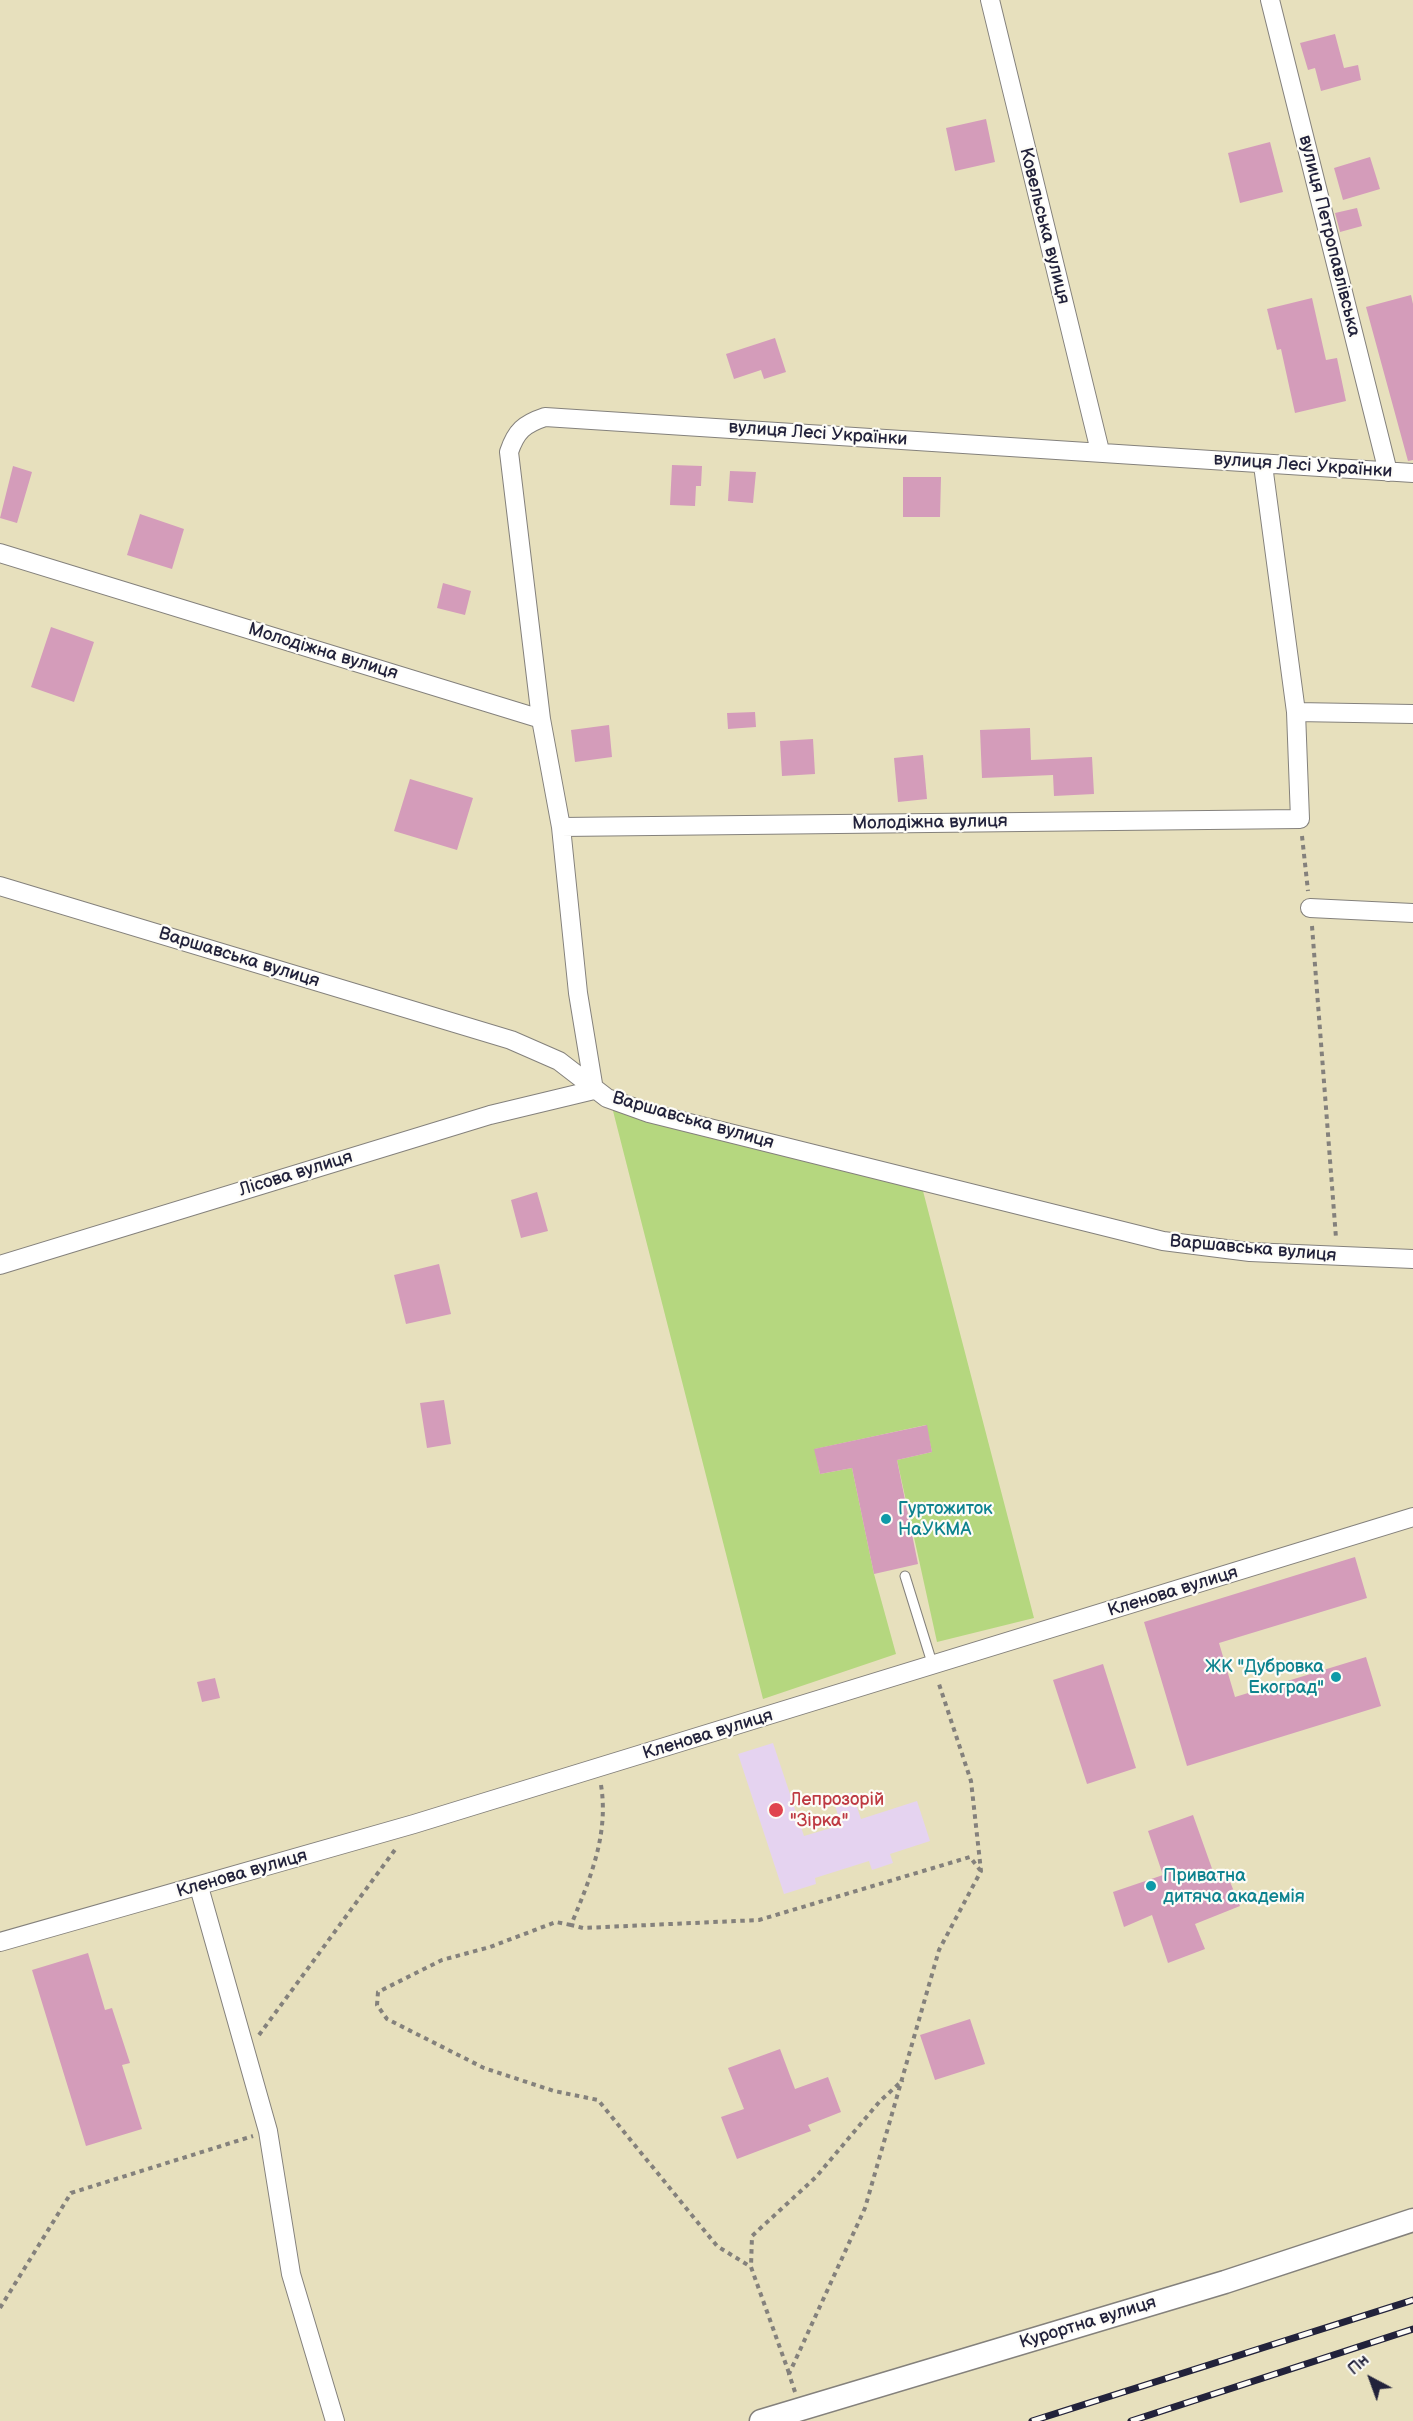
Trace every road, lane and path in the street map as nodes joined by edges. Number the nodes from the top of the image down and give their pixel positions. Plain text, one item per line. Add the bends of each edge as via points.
1 (990, 0) edge
2 (1270, 0) edge
3 (1100, 452) junction
4 (1263, 465) junction
5 (1388, 472) junction
6 (1413, 473) edge
7 (0, 553) edge
8 (1296, 712) junction
9 (1413, 714) edge
10 (541, 719) junction
11 (1300, 819) junction
12 (561, 827) junction
13 (0, 886) edge
14 (1310, 908) junction
15 (1413, 913) edge
16 (594, 1090) junction
17 (1338, 1257) junction
18 (1413, 1259) edge
19 (0, 1265) edge
20 (1413, 1517) edge
21 (905, 1576) dead end
22 (933, 1666) junction
23 (599, 1768) junction
24 (414, 1824) junction
25 (981, 1871) junction
26 (200, 1887) junction
27 (571, 1925) junction
28 (0, 1942) edge
29 (246, 2052) junction
30 (903, 2080) junction
31 (268, 2131) junction
32 (1413, 2220) edge
33 (752, 2267) junction
34 (0, 2308) edge
35 (789, 2374) junction
36 (800, 2409) junction
37 (335, 2421) edge
38 (761, 2421) edge

1 - 3 street, Ковельська вулиця
2 - 5 street, вулиця Петропавлівська
3 - 4 street, вулиця Лесі Українки
3 - 10 street, вулиця Лесі Українки via 545,417 528,422 514,434 509,452
4 - 5 street, вулиця Лесі Українки
4 - 8 street
5 - 6 street, вулиця Лесі Українки
7 - 10 street, Молодіжна вулиця
8 - 9 street
8 - 11 street
10 - 12 street
11 - 12 street, Молодіжна вулиця
11 - 14 path
12 - 16 street via 578,993
13 - 16 street, Варшавська вулиця via 511,1040 559,1061
14 - 15 street
14 - 17 path
16 - 17 street, Варшавська вулиця via 649,1113 1127,1233 1205,1248
16 - 19 street, Лісова вулиця via 490,1115
17 - 18 street, Варшавська вулиця
20 - 22 street, Кленова вулиця
21 - 22 lane
22 - 23 street, Кленова вулиця
22 - 25 path via 970,1781
23 - 24 street, Кленова вулиця
23 - 27 path via 603,1835
24 - 26 street, Кленова вулиця
24 - 29 path
25 - 27 path via 970,1857 759,1920 634,1928
25 - 30 path via 939,1950
26 - 28 street, Кленова вулиця
26 - 29 street
27 - 33 path via 556,1922 442,1960 378,1992 377,2005 387,2019 484,2068 554,2091 598,2100 717,2246
29 - 31 street
30 - 33 path via 880,2101 816,2177 752,2236
30 - 35 path via 865,2208
31 - 34 path via 71,2193
31 - 37 street via 291,2274
32 - 36 street, Курортна вулиця via 1225,2282
33 - 35 path
35 - 36 path
36 - 38 street, Курортна вулиця

